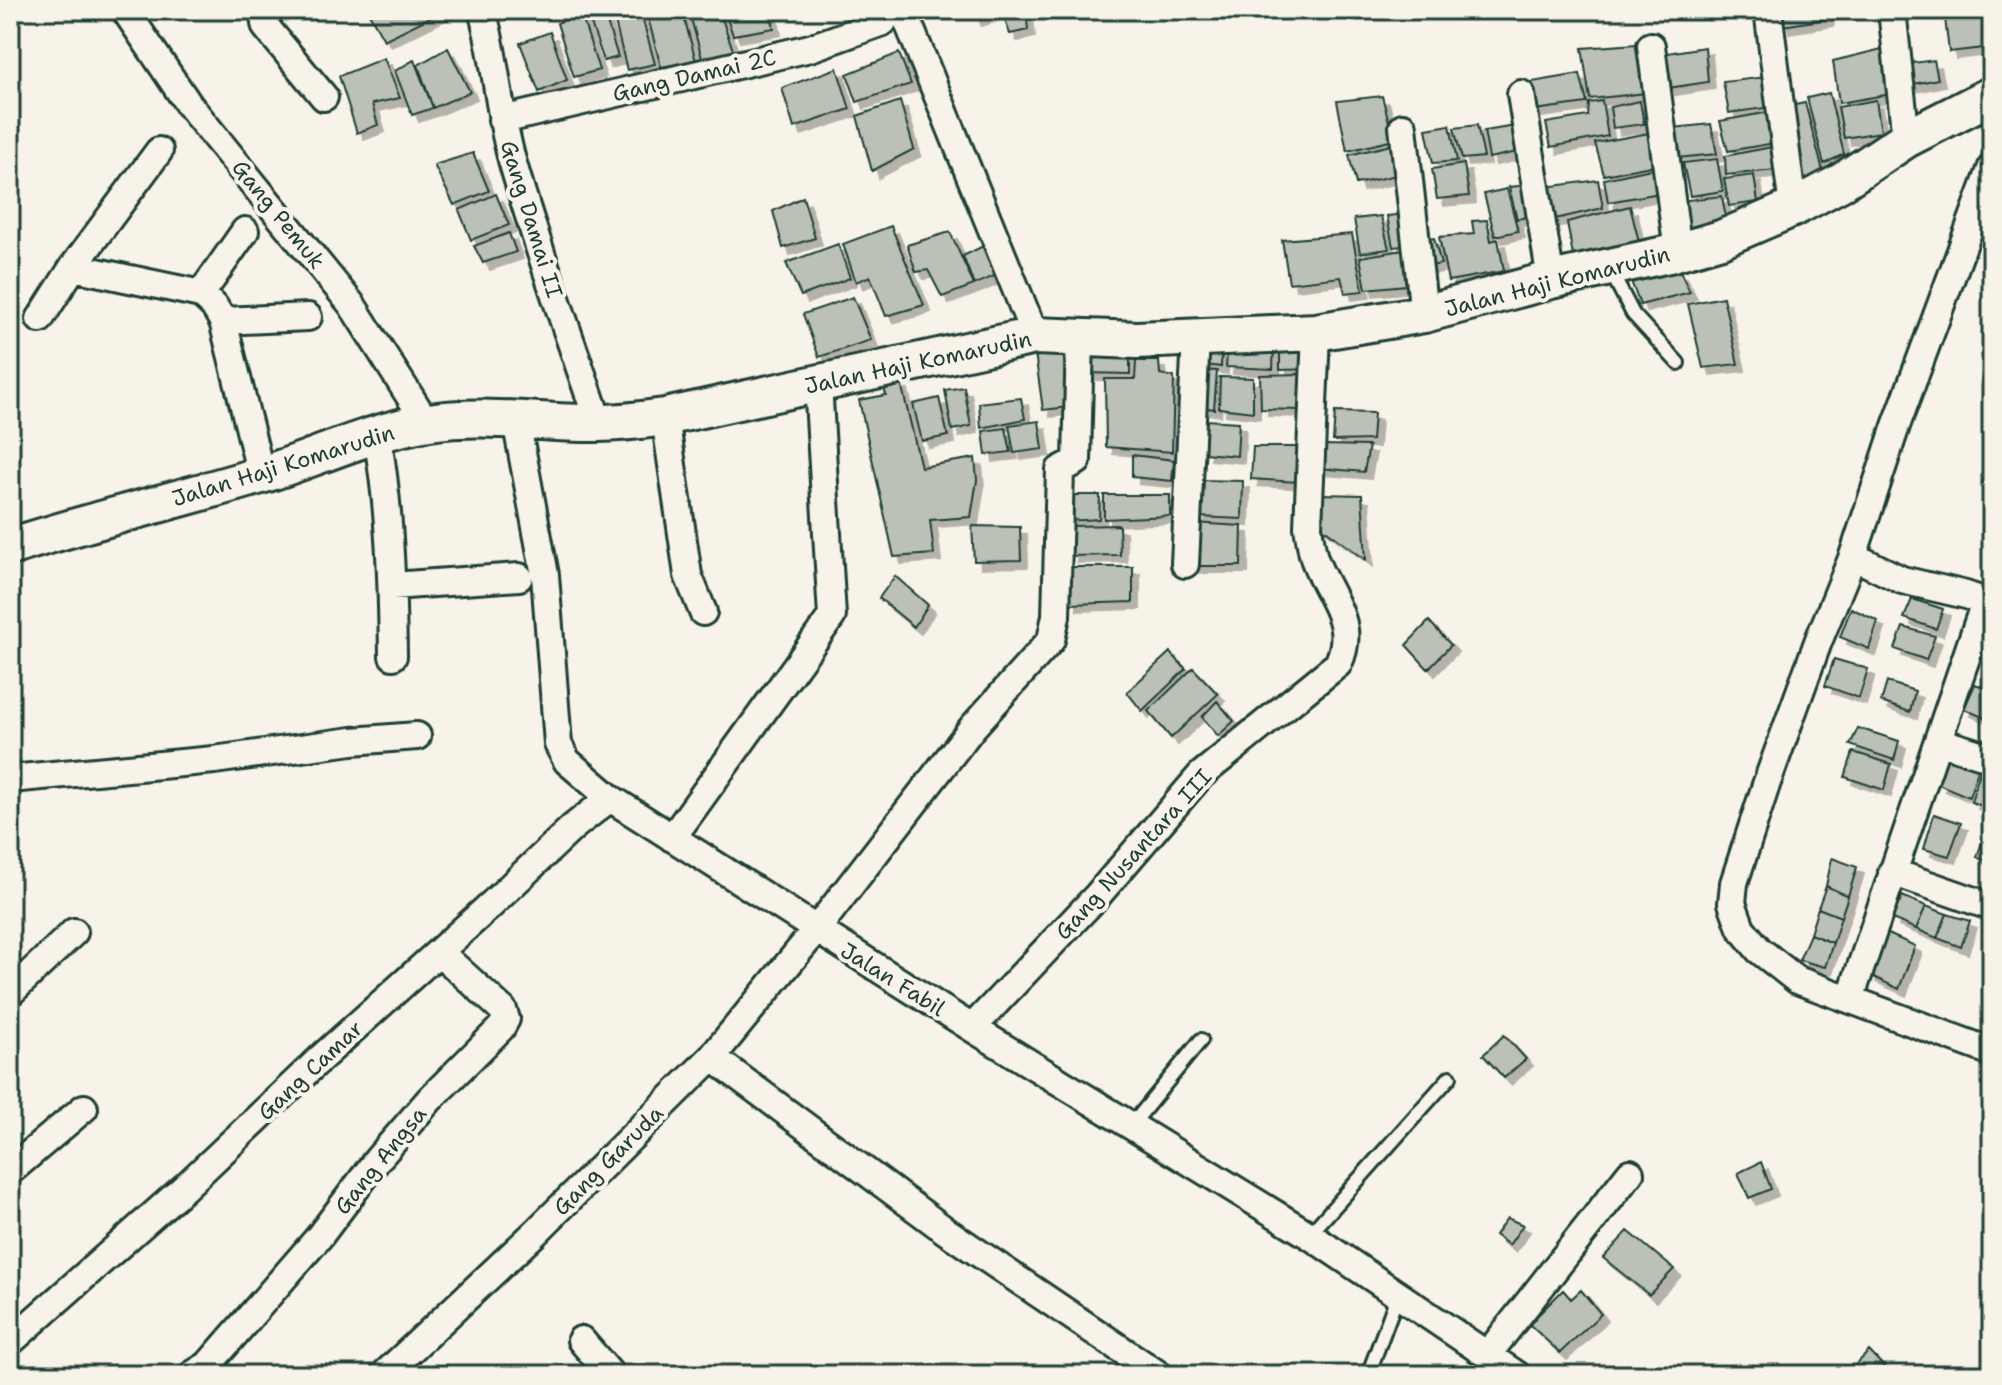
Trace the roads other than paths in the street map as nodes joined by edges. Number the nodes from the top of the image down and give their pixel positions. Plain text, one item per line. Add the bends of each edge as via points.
1 (125, 10) edge
2 (272, 10) edge
3 (482, 10) edge
4 (1768, 10) edge
5 (1892, 10) edge
6 (893, 16) edge
7 (1651, 46) dead end
8 (1521, 94) dead end
9 (1992, 95) edge
10 (324, 97) dead end
11 (502, 120) junction
12 (1403, 127) dead end
13 (1906, 139) junction
14 (159, 151) dead end
15 (1992, 167) edge
16 (1793, 208) junction
17 (245, 231) dead end
18 (1678, 252) junction
19 (73, 267) junction
20 (1608, 267) junction
21 (1551, 280) junction
22 (201, 294) junction
23 (1424, 314) junction
24 (308, 317) dead end
25 (40, 319) dead end
26 (223, 321) junction
27 (1316, 332) junction
28 (1035, 336) junction
29 (1196, 336) junction
30 (1080, 337) junction
31 (1678, 363) dead end
32 (818, 383) junction
33 (665, 417) junction
34 (516, 420) junction
35 (426, 422) junction
36 (599, 424) junction
37 (377, 436) junction
38 (261, 475) junction
39 (10, 547) edge
40 (1853, 556) junction
41 (1185, 564) dead end
42 (519, 577) dead end
43 (392, 586) junction
44 (1988, 603) edge
45 (703, 612) dead end
46 (393, 656) dead end
47 (417, 736) dead end
48 (1938, 741) junction
49 (1992, 758) edge
50 (10, 779) edge
51 (610, 798) junction
52 (672, 838) junction
53 (1892, 872) junction
54 (1992, 907) edge
55 (816, 930) junction
56 (74, 932) dead end
57 (439, 952) junction
58 (10, 993) edge
59 (1850, 999) junction
60 (972, 1028) junction
61 (1201, 1040) dead end
62 (1992, 1052) edge
63 (712, 1057) junction
64 (1450, 1077) dead end
65 (84, 1108) dead end
66 (1131, 1126) junction
67 (10, 1171) edge
68 (1630, 1173) dead end
69 (1309, 1235) junction
70 (1398, 1294) junction
71 (581, 1340) dead end
72 (10, 1342) edge
73 (1488, 1354) junction
74 (192, 1375) edge
75 (384, 1375) edge
76 (611, 1375) edge
77 (1159, 1375) edge
78 (1368, 1375) edge
79 (1517, 1375) edge

1 - 35 street, Gang Pemuk via 189,105 352,305
2 - 10 street via 266,14 266,27
3 - 11 street, Gang Damai II
4 - 16 street
5 - 13 street
6 - 11 street, Gang Damai 2C via 810,48
6 - 28 street
7 - 18 street
8 - 21 street
9 - 13 street, Jalan Haji Komarudin
11 - 36 street, Gang Damai II
12 - 23 street
13 - 16 street, Jalan Haji Komarudin
14 - 19 street
15 - 40 street
16 - 18 street, Jalan Haji Komarudin
17 - 22 street
18 - 20 street, Jalan Haji Komarudin
19 - 22 street
19 - 25 street
20 - 21 street, Jalan Haji Komarudin
20 - 31 lane via 1633,314
21 - 23 street, Jalan Haji Komarudin
22 - 26 street
23 - 27 street, Jalan Haji Komarudin
24 - 26 street
26 - 38 street
27 - 29 street, Jalan Haji Komarudin
27 - 60 street, Gang Nusantara III via 1308,527 1346,635 1338,664 1201,775 1097,896
28 - 30 street, Jalan Haji Komarudin
28 - 32 street, Jalan Haji Komarudin
29 - 30 street, Jalan Haji Komarudin
29 - 41 street
30 - 55 street, Gang Garuda via 1077,461 1060,470 1051,640 972,728
32 - 33 street, Jalan Haji Komarudin
32 - 52 street via 832,616
33 - 36 street, Jalan Haji Komarudin
33 - 45 street via 688,575
34 - 35 street, Jalan Haji Komarudin via 475,416
34 - 36 street, Jalan Haji Komarudin
34 - 51 street, Jalan Fabil via 545,575 558,744 567,761
35 - 37 street, Jalan Haji Komarudin
37 - 38 street, Jalan Haji Komarudin
37 - 43 street
38 - 39 street, Jalan Haji Komarudin
40 - 44 street via 1902,580
40 - 59 street via 1766,785 1732,903 1741,928 1759,950 1797,980
42 - 43 street
43 - 46 street
44 - 48 street
47 - 50 street
48 - 49 street
48 - 53 street
51 - 52 street, Jalan Fabil
51 - 57 street, Gang Camar
52 - 55 street, Jalan Fabil
53 - 54 street
53 - 59 street
55 - 60 street, Jalan Fabil
55 - 63 street, Gang Garuda
56 - 58 street
57 - 72 street, Gang Camar
57 - 74 street, Gang Angsa via 503,1010 501,1028 430,1099 319,1237 208,1365
59 - 62 street
60 - 66 street, Jalan Fabil
61 - 66 lane
63 - 75 street, Gang Garuda
63 - 77 street via 946,1231
64 - 69 lane
65 - 67 street
66 - 69 street, Jalan Fabil
68 - 73 street
69 - 70 street, Jalan Fabil
70 - 73 street, Jalan Fabil
70 - 78 lane
71 - 76 street
73 - 79 street, Jalan Fabil

